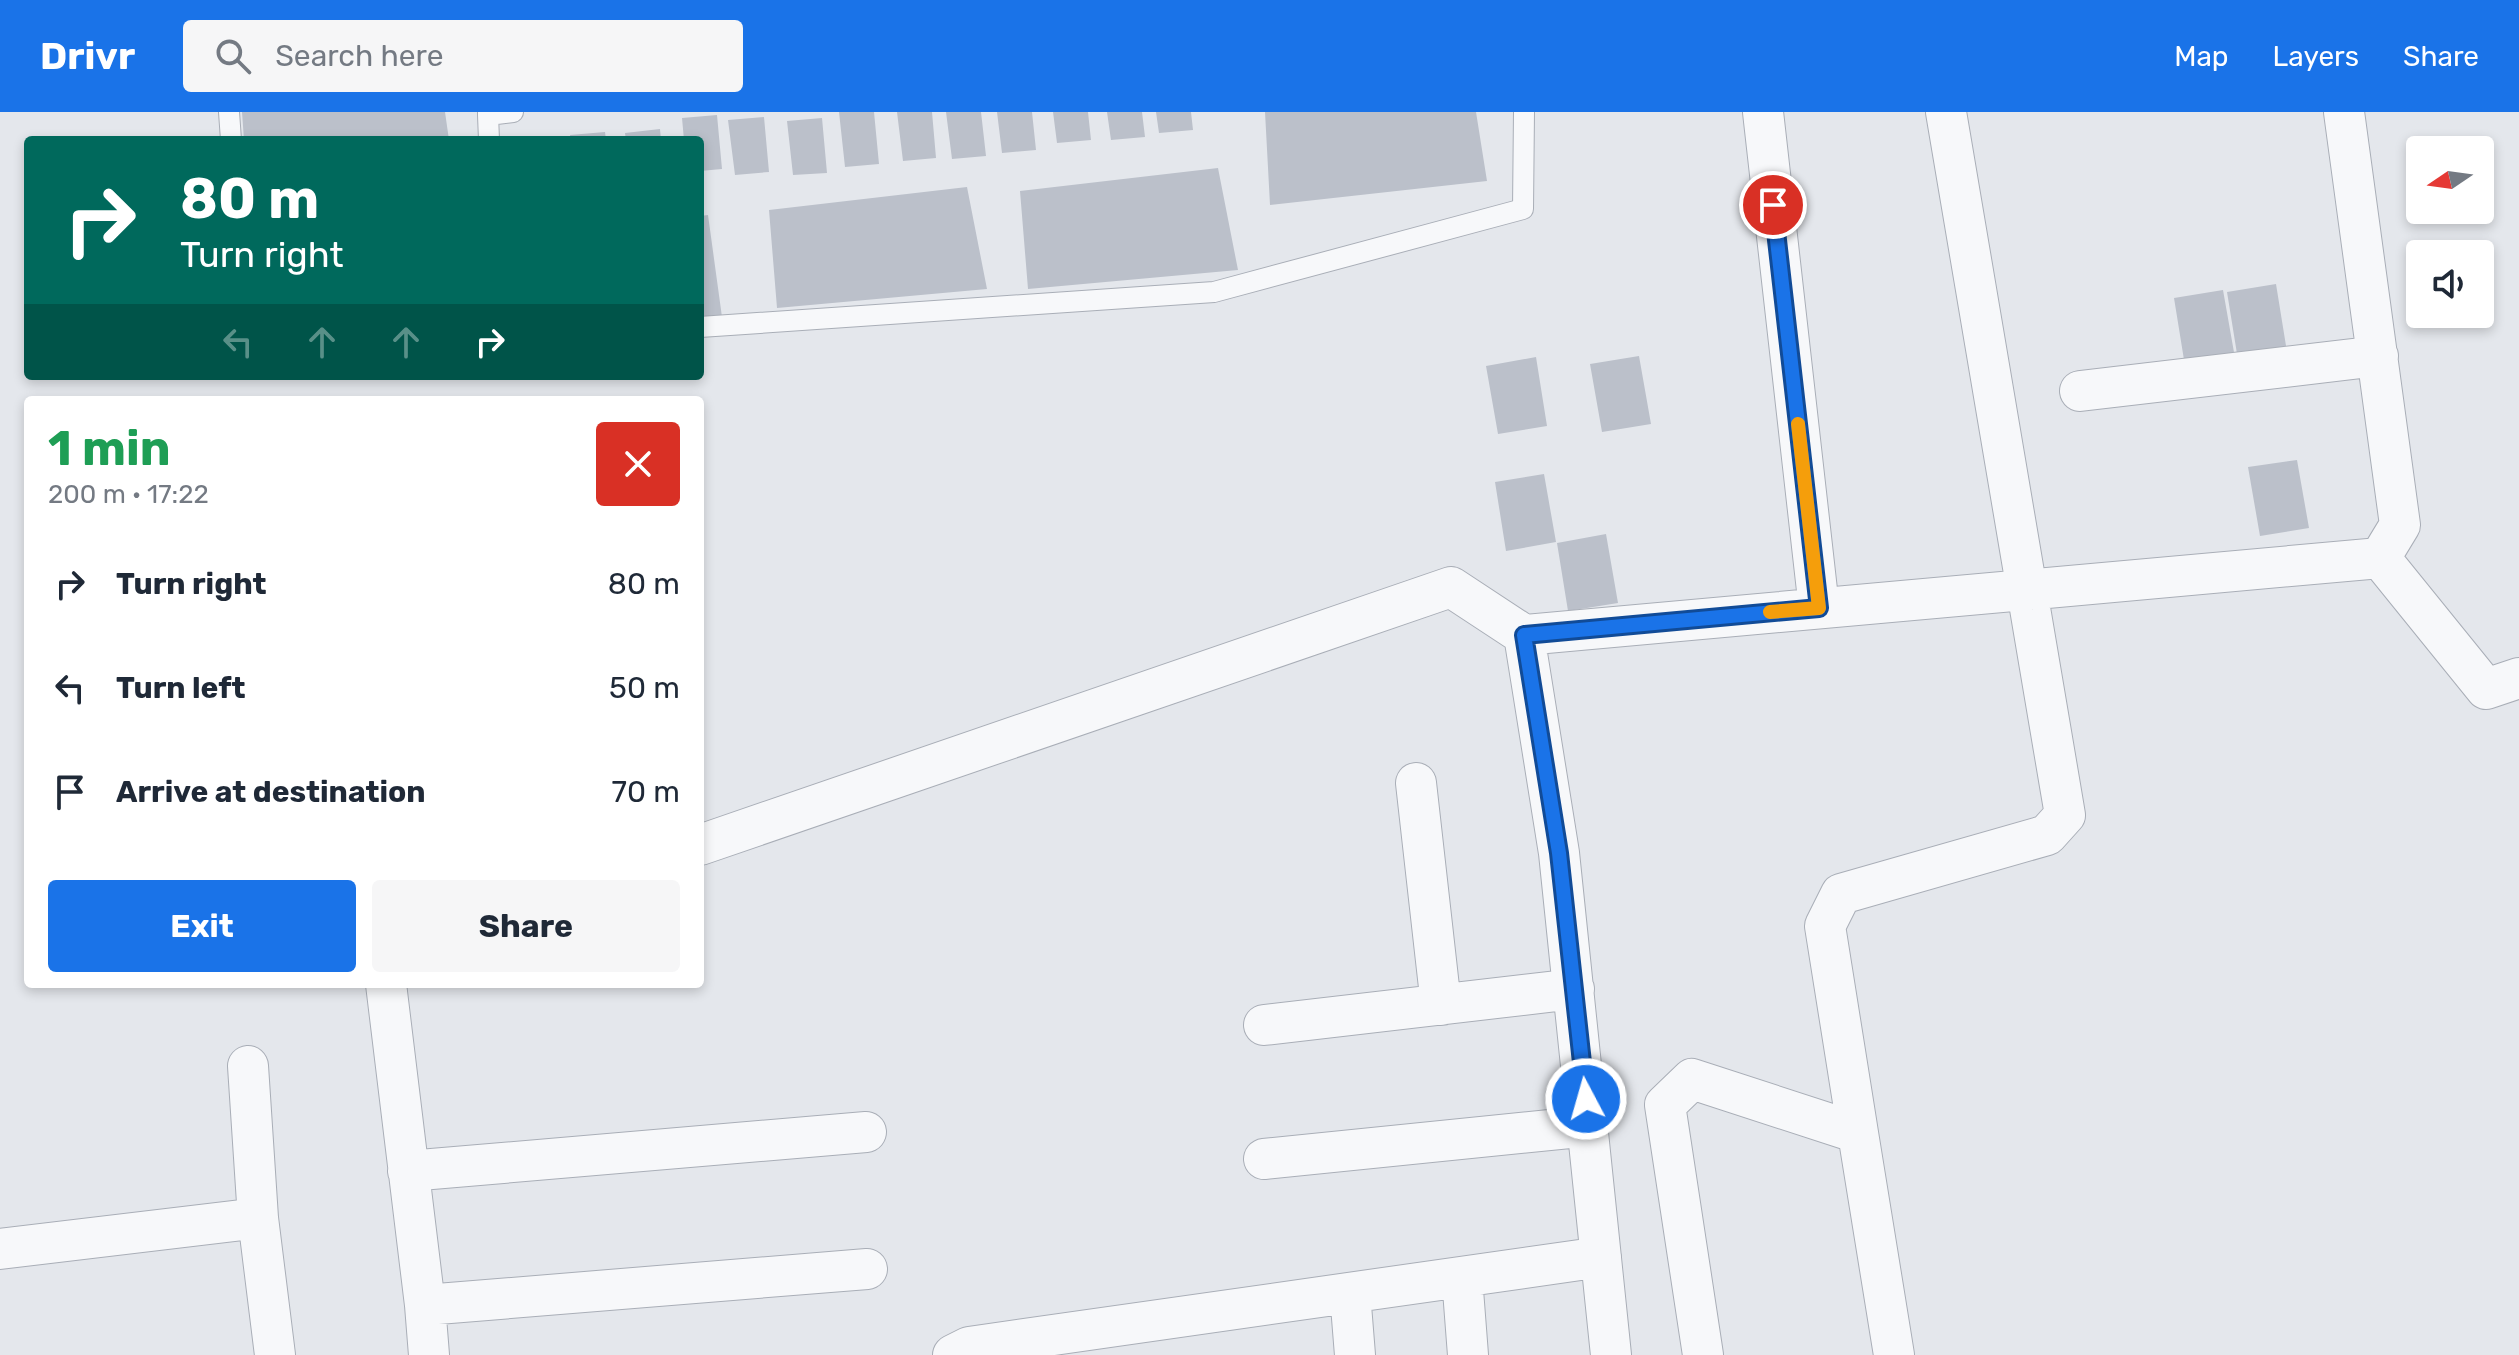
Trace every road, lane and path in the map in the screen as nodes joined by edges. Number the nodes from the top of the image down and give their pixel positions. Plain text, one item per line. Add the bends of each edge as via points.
1 (229, 112) edge
2 (513, 112) edge
3 (1524, 112) edge
4 (1763, 112) edge
5 (1946, 112) edge
6 (2344, 112) edge
7 (488, 113) edge
8 (231, 136) edge
9 (489, 136) edge
10 (704, 327) edge
11 (2378, 356) junction
12 (2080, 391) dead end
13 (2380, 558) junction
14 (2026, 590) junction
15 (1819, 608) junction
16 (1524, 635) junction
17 (2519, 678) edge
18 (1416, 783) dead end
19 (704, 844) edge
20 (386, 988) edge
21 (1574, 989) junction
22 (1441, 1005) junction
23 (1264, 1025) dead end
24 (248, 1066) dead end
25 (1589, 1126) junction
26 (866, 1132) dead end
27 (1858, 1133) junction
28 (1264, 1159) dead end
29 (408, 1171) junction
30 (258, 1218) junction
31 (0, 1249) edge
32 (1601, 1257) junction
33 (867, 1269) dead end
34 (1462, 1277) junction
35 (1350, 1293) junction
36 (425, 1305) junction
37 (265, 1354) edge
38 (429, 1355) edge
39 (953, 1355) edge
40 (1355, 1355) edge
41 (1468, 1355) edge
42 (1611, 1355) edge
43 (1703, 1355) edge
44 (1894, 1355) edge

1 - 8 lane
2 - 7 lane
3 - 10 lane via 1523,209 1214,292
4 - 15 street
5 - 14 street
6 - 11 street
7 - 9 lane
11 - 12 street
11 - 13 street via 2400,525
13 - 14 street
13 - 17 street via 2486,689
14 - 15 street
14 - 27 street via 2065,815 2047,835 1841,894 1825,926
15 - 16 street
16 - 19 street via 1451,587
16 - 21 street via 1559,853
18 - 22 street
20 - 29 street
21 - 22 street
21 - 25 street
22 - 23 street
24 - 30 street
25 - 28 street
25 - 32 street
26 - 29 street
27 - 43 street via 1692,1079 1665,1105
27 - 44 street
29 - 36 street
30 - 31 street
30 - 37 street
32 - 34 street
32 - 42 street
33 - 36 street
34 - 35 street
34 - 41 street
35 - 39 street via 969,1347
35 - 40 street
36 - 38 street

